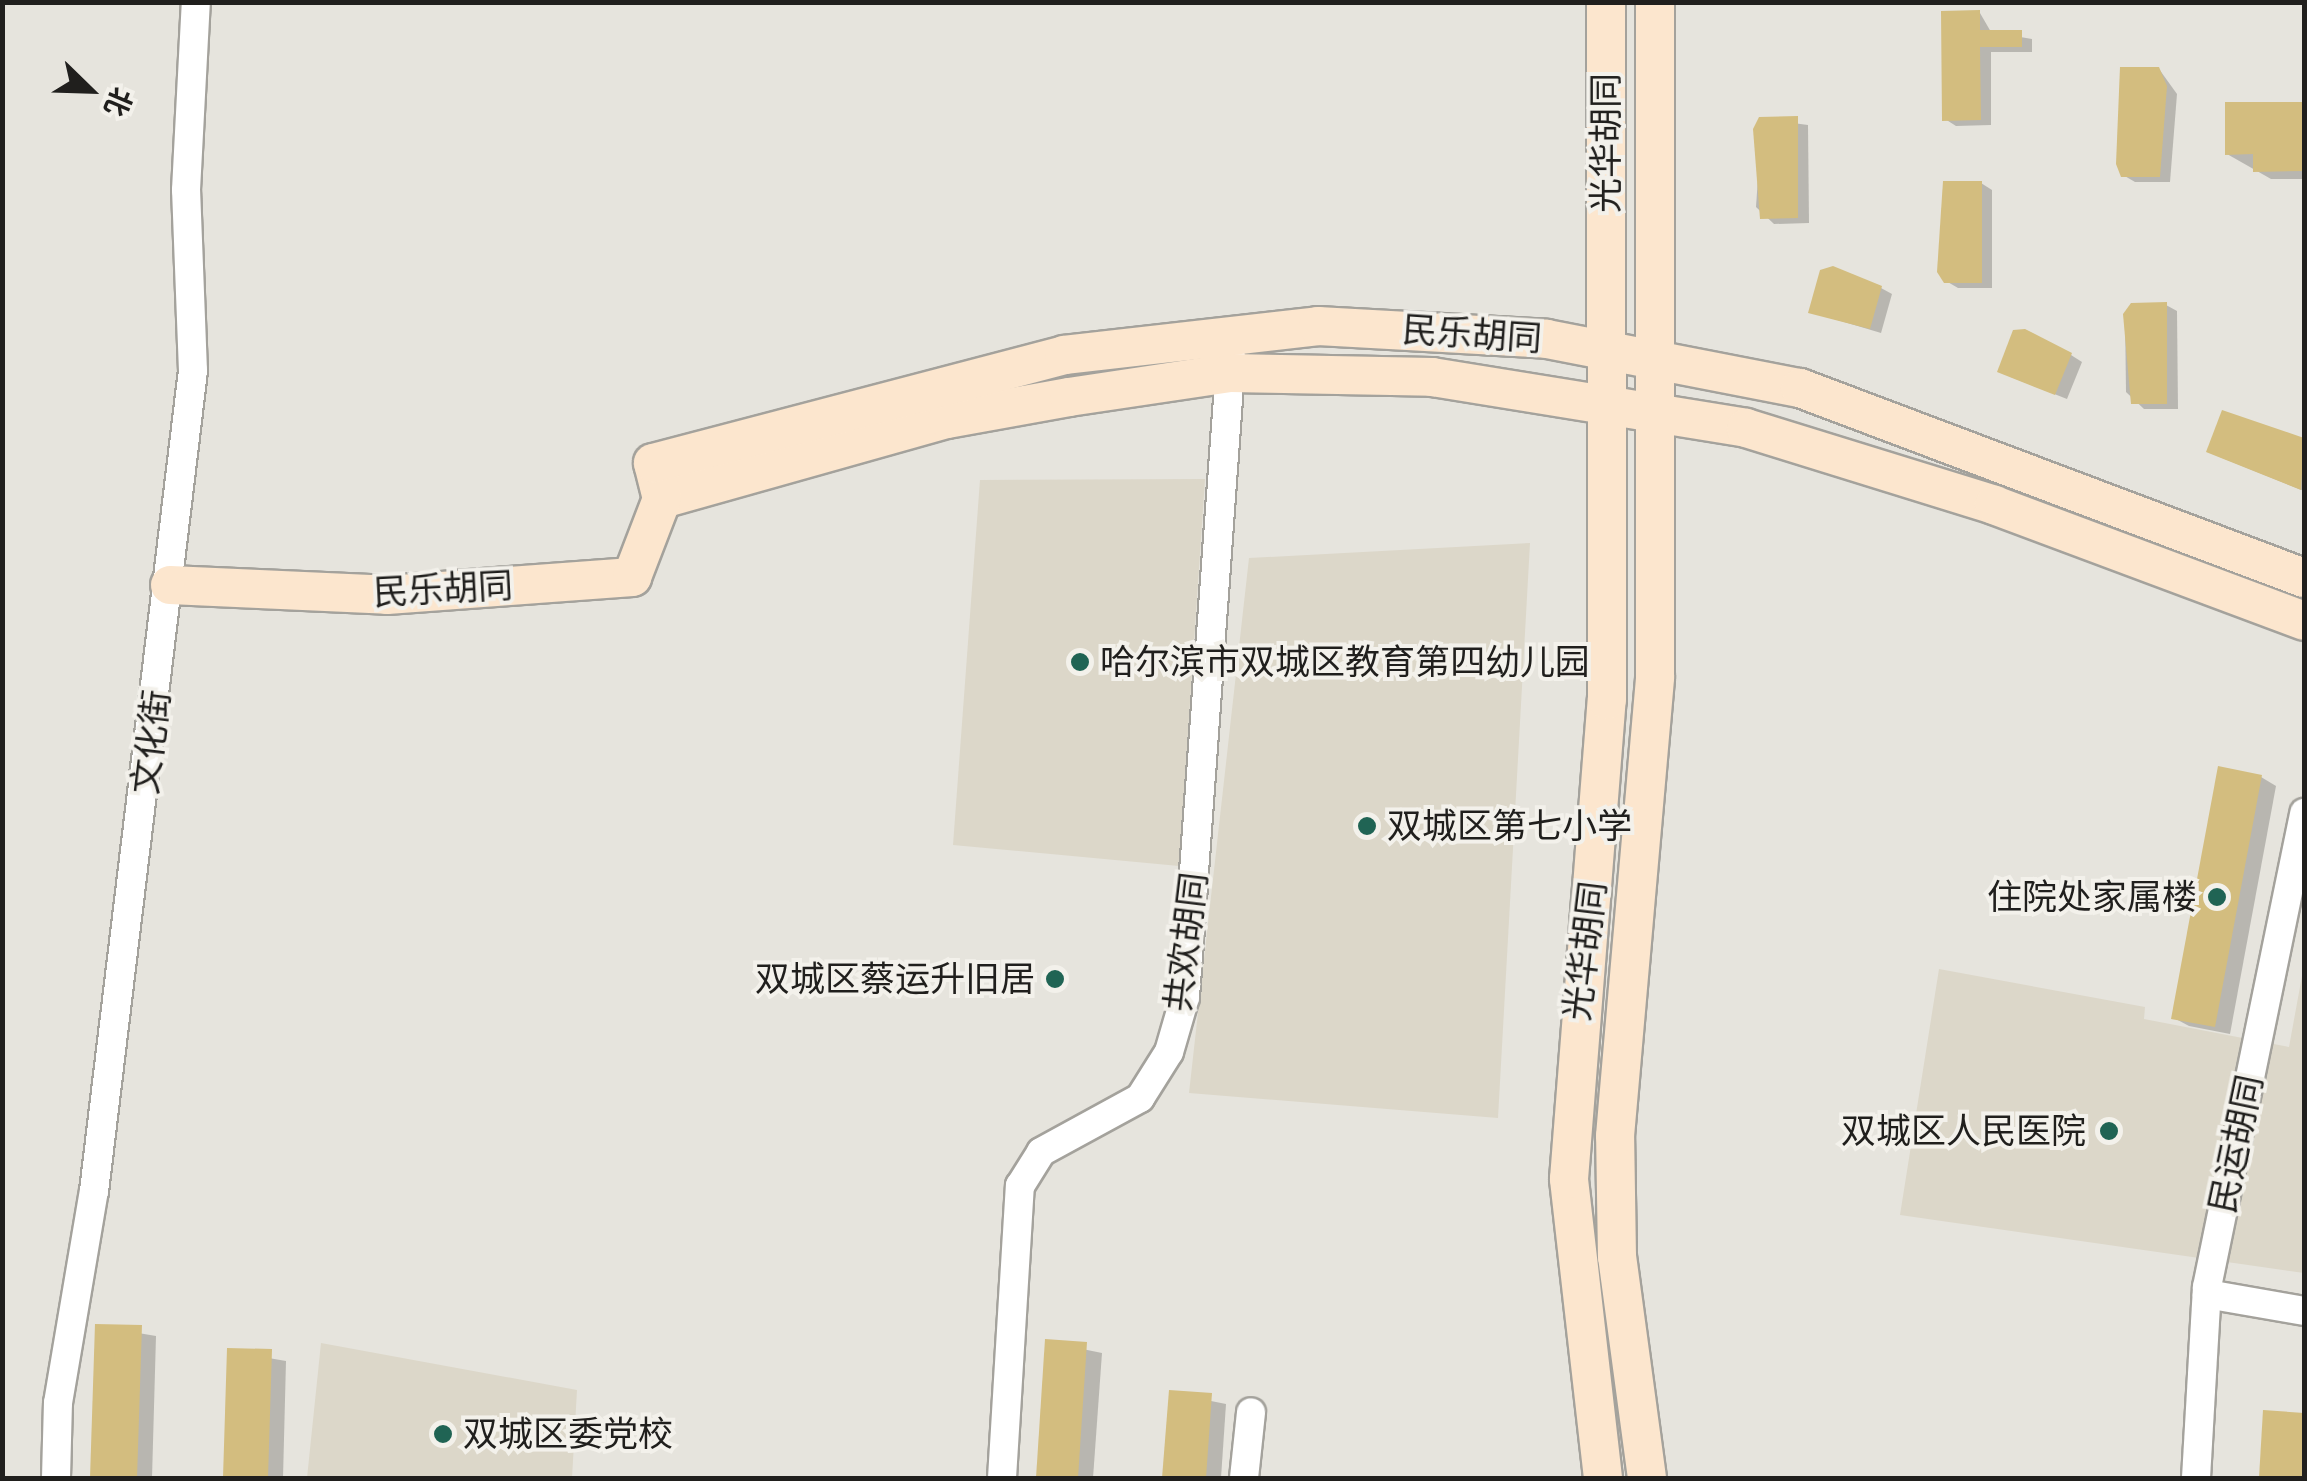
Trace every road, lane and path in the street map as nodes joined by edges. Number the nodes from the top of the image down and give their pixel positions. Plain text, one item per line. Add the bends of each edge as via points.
1 (196, 2) edge
2 (1606, 2) edge
3 (1655, 2) edge
4 (1232, 330) junction
5 (1610, 348) junction
6 (1657, 356) junction
7 (1230, 373) junction
8 (1612, 402) junction
9 (1656, 409) junction
10 (662, 499) junction
11 (2304, 578) edge
12 (170, 585) junction
13 (2304, 622) edge
14 (2304, 813) edge
15 (2207, 1294) junction
16 (2304, 1311) edge
17 (1251, 1412) dead end
18 (56, 1478) edge
19 (1002, 1478) edge
20 (1244, 1478) edge
21 (1603, 1478) edge
22 (1648, 1478) edge
23 (2196, 1478) edge

1 - 12 street, 文化街 via 186,190 193,371
2 - 5 street, 光华胡同
3 - 6 street, 光华胡同
4 - 5 street, 民乐胡同 via 1443,330
4 - 7 street, 共欢胡同
4 - 10 street, 民乐胡同 via 954,378 653,463
5 - 6 street, 民乐胡同
5 - 8 street, 光华胡同
6 - 9 street, 光华胡同
6 - 11 street, 民乐胡同 via 1873,412
7 - 8 street, 民乐胡同 via 1432,377
7 - 10 street, 民乐胡同 via 947,419
7 - 19 street, 共欢胡同 via 1185,997 1170,1052 1140,1098 1042,1152 1020,1186
8 - 9 street, 民乐胡同
8 - 21 street, 光华胡同 via 1607,700 1568,1179
9 - 13 street, 民乐胡同 via 1883,468
9 - 22 street, 光华胡同 via 1655,677 1614,1136 1617,1257
10 - 12 street, 民乐胡同 via 632,578 387,595
12 - 18 street, 文化街 via 58,1403
14 - 15 street, 民运胡同
15 - 16 street
15 - 23 street, 民运胡同
17 - 20 street

